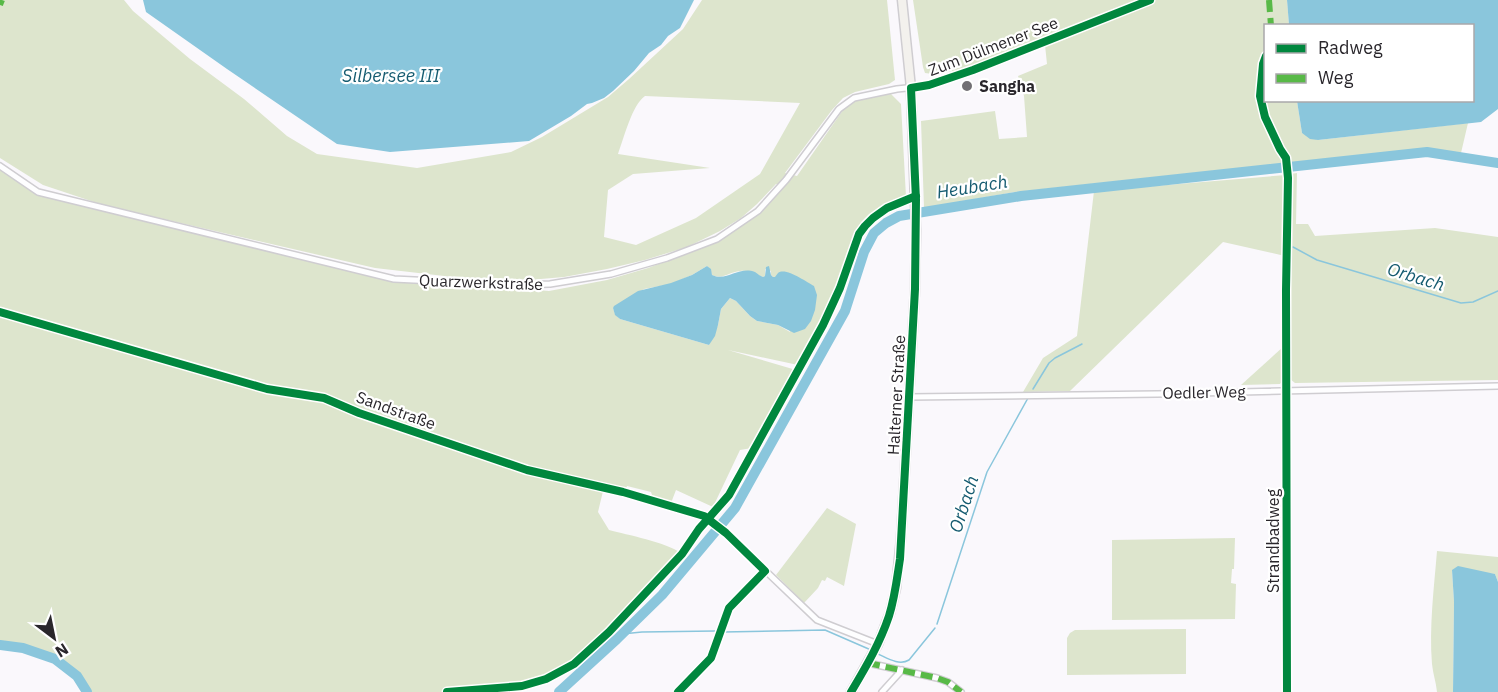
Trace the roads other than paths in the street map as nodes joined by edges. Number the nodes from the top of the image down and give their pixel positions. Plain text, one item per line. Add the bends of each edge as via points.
1 (902, 0) edge
2 (1150, 0) edge
3 (911, 88) junction
4 (0, 166) edge
5 (0, 312) edge
6 (1498, 386) edge
7 (1287, 391) junction
8 (909, 397) junction
9 (765, 571) junction
10 (874, 653) junction
11 (902, 670) junction
12 (678, 692) edge
13 (850, 692) edge
14 (882, 692) edge
15 (961, 692) edge
16 (1287, 692) edge

1 - 3 main road, Halterner Straße
2 - 3 street, Zum Dülmener See via 963,73
3 - 4 street, Quarzwerkstraße via 854,98 839,109 758,211 717,239 622,271 550,285 394,279 38,192
3 - 8 main road, Halterner Straße via 916,230
5 - 9 street, Sandstraße via 267,389 324,398 527,470 704,516
6 - 7 street, Oedler Weg
7 - 8 street, Oedler Weg
7 - 16 street, Strandbadweg
8 - 10 main road, Halterner Straße via 900,559 890,613
9 - 10 street, Sandstraße via 817,620
9 - 12 street via 729,608 711,658
10 - 11 street, Sandstraße
10 - 13 main road, Halterner Straße
11 - 14 street
11 - 15 street, Sandstraße via 948,682

